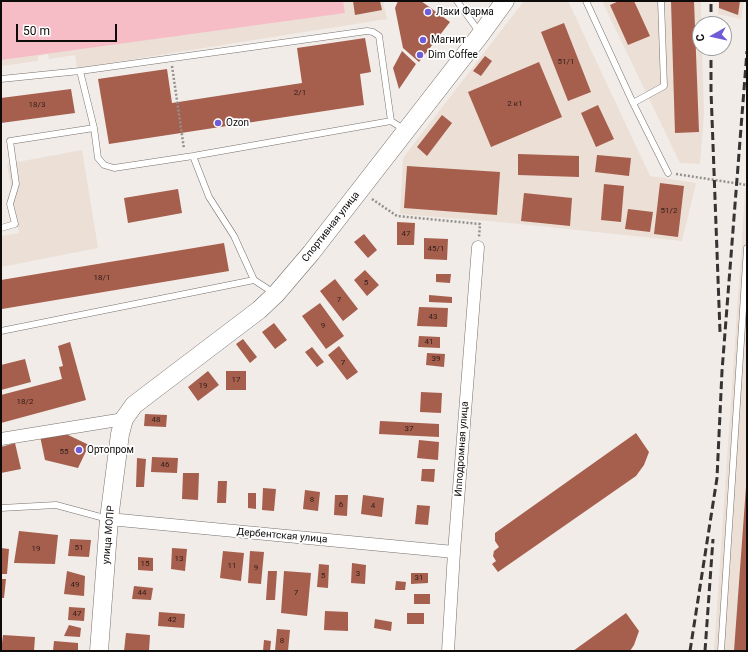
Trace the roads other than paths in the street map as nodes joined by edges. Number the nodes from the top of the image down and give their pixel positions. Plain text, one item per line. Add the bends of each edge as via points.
1 (457, 1) edge
2 (505, 1) edge
3 (586, 1) edge
4 (662, 1) edge
5 (481, 34) junction
6 (80, 71) junction
7 (1, 79) edge
8 (633, 103) junction
9 (391, 121) junction
10 (94, 128) junction
11 (406, 130) junction
12 (193, 156) junction
13 (668, 173) road end
14 (1, 228) edge
15 (478, 247) road end
16 (747, 248) edge
17 (254, 280) junction
18 (276, 294) junction
19 (1, 331) edge
20 (124, 419) junction
21 (1, 439) edge
22 (1, 508) edge
23 (109, 519) junction
24 (454, 552) junction
25 (99, 651) edge
26 (448, 651) edge
27 (721, 651) edge

1 - 5 lane
2 - 5 main road, Спортивная улица
3 - 8 lane
4 - 8 lane via 664,86
5 - 11 main road, Спортивная улица
6 - 7 lane
6 - 9 lane via 367,31 379,36
6 - 10 lane
8 - 13 lane
9 - 11 lane
9 - 12 lane
10 - 12 lane via 98,158 104,165 114,168
10 - 14 lane via 10,141 16,184 10,204 15,224
11 - 18 main road, Спортивная улица via 311,254
12 - 17 lane via 209,197 234,236
15 - 24 street, Ипподромная улица
16 - 27 lane
17 - 18 lane
17 - 19 lane
18 - 20 main road, Спортивная улица via 259,310 134,405
20 - 21 street
20 - 23 main road, улица МОПР
22 - 23 lane via 56,505
23 - 24 street, Дербентская улица
23 - 25 main road, улица МОПР
24 - 26 street, Ипподромная улица

